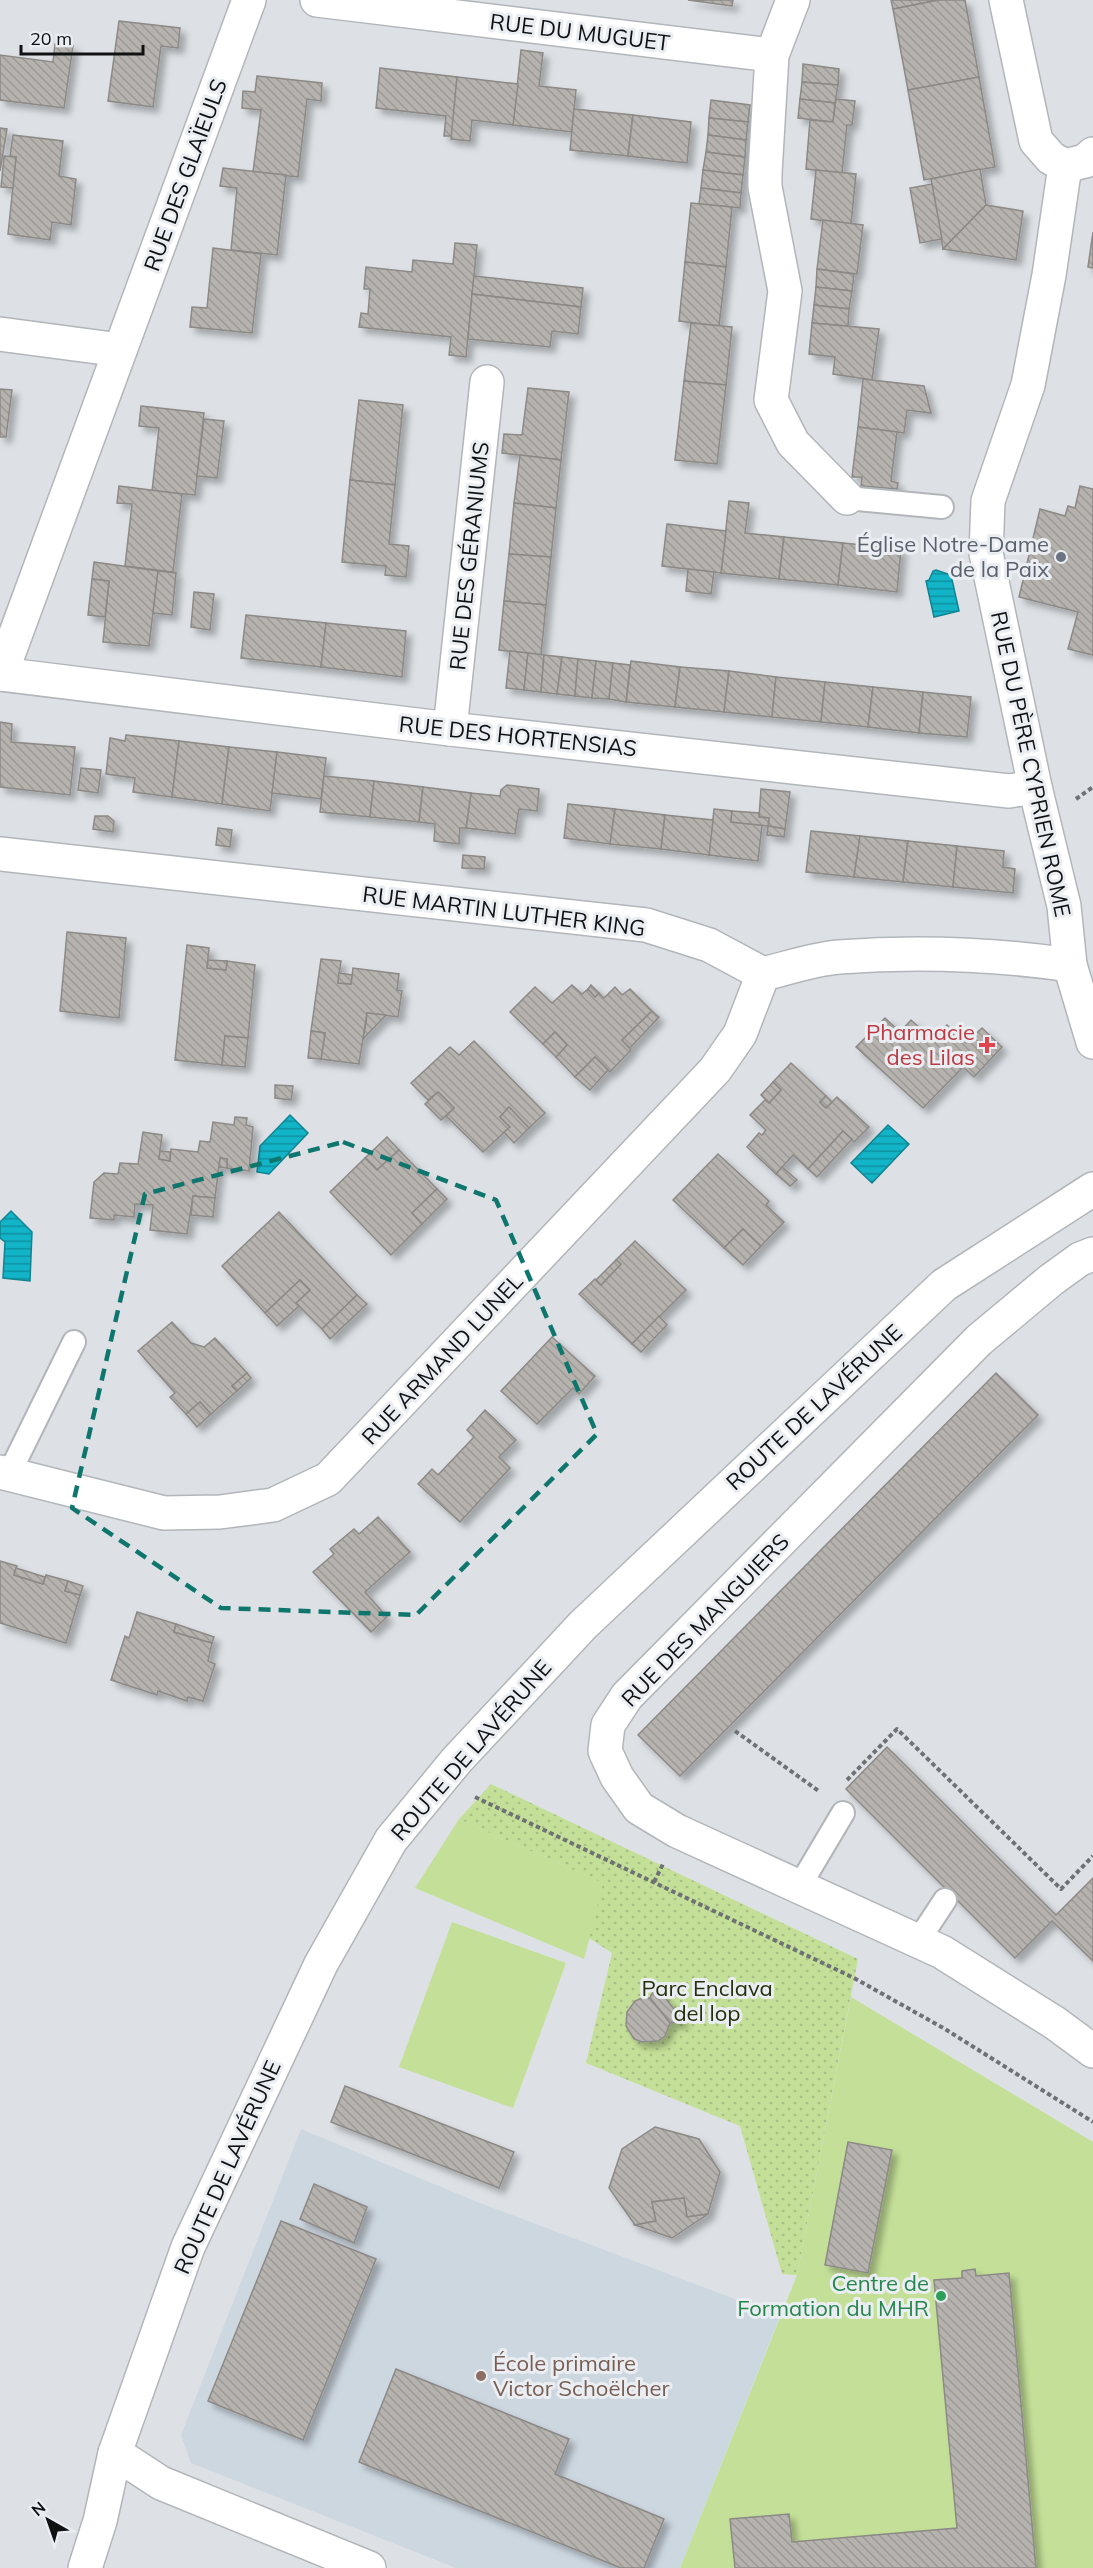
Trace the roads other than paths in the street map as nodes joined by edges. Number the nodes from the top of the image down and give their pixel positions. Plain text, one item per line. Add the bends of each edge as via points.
1 (249, 0) edge
2 (317, 0) edge
3 (793, 0) edge
4 (1006, 0) edge
5 (772, 55) junction
6 (1079, 160) edge
7 (0, 334) edge
8 (120, 350) junction
9 (487, 382) dead end
10 (847, 498) joint
11 (942, 507) dead end
12 (1, 674) edge
13 (450, 729) junction
14 (1035, 787) junction
15 (0, 854) edge
16 (1070, 965) junction
17 (763, 974) junction
18 (1093, 1042) edge
19 (1093, 1190) edge
20 (1093, 1254) edge
21 (74, 1342) dead end
22 (4, 1473) edge
23 (836, 1806) road end
24 (799, 1887) junction
25 (945, 1900) dead end
26 (918, 1941) junction
27 (1093, 2051) edge
28 (115, 2453) junction
29 (85, 2568) edge
30 (369, 2568) edge

1 - 8 street, RUE DES GLAÏEULS
2 - 5 street, RUE DU MUGUET
3 - 5 street
4 - 6 street via 1036,141 1051,158
5 - 10 street via 765,187 785,291 771,400 793,443
6 - 14 street, RUE DU PÈRE CYPRIEN ROME via 1049,275 1028,385 988,501 986,552
7 - 8 street
8 - 12 street, RUE DES GLAÏEULS
9 - 13 street, RUE DES GÉRANIUMS
10 - 11 lane
12 - 13 street, RUE DES HORTENSIAS
13 - 14 street, RUE DES HORTENSIAS via 1009,791
14 - 16 street, RUE DU PÈRE CYPRIEN ROME via 1064,906
15 - 17 street, RUE MARTIN LUTHER KING via 646,925 709,945
16 - 17 street via 912,954 837,957
16 - 18 street, RUE DU PÈRE CYPRIEN ROME
17 - 22 street, RUE ARMAND LUNEL via 740,1034 716,1070 328,1479 273,1505 219,1512 164,1513
19 - 28 street, ROUTE DE LAVÉRUNE via 944,1285 583,1625 456,1761 391,1840 321,1964 188,2247
20 - 24 street, RUE DES MANGUIERS via 1051,1280 979,1340 627,1696 608,1725 605,1751 617,1777 639,1808 678,1831
21 - 22 lane
23 - 24 lane
24 - 26 street, RUE DES MANGUIERS
25 - 26 lane
26 - 27 street, RUE DES MANGUIERS via 992,1981
28 - 29 street, ROUTE DE LAVÉRUNE
28 - 30 street via 160,2483

